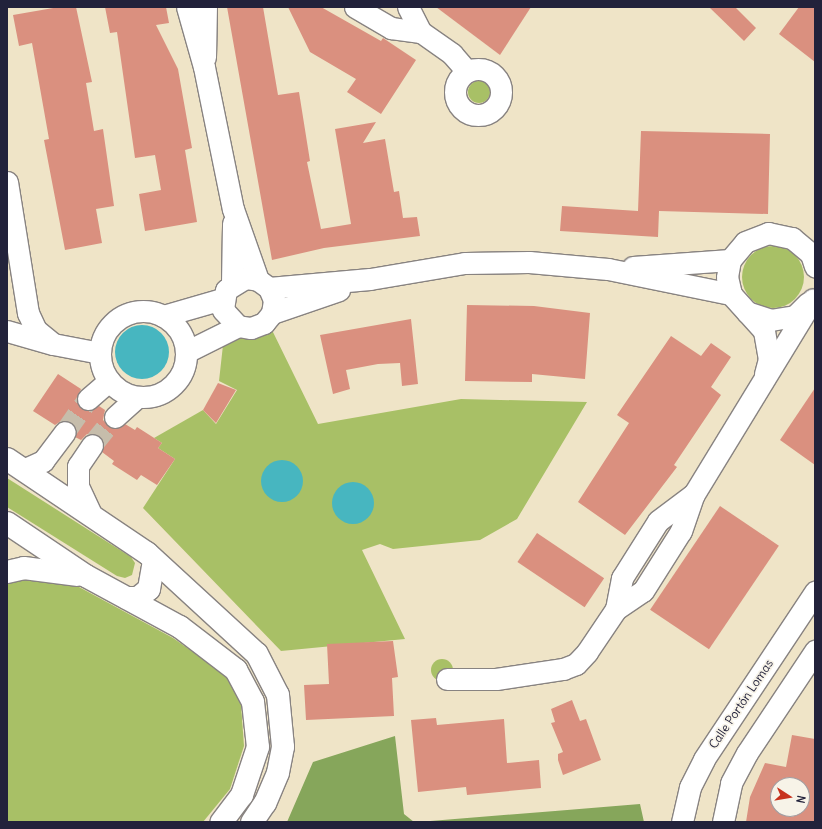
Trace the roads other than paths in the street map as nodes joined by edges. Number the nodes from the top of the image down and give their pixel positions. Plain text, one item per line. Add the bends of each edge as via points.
1 (187, 7) edge
2 (206, 7) edge
3 (355, 7) edge
4 (408, 7) edge
5 (421, 32) junction
6 (204, 67) junction
7 (467, 71) dead end
8 (7, 182) edge
9 (233, 209) junction
10 (730, 260) junction
11 (815, 266) edge
12 (608, 269) junction
13 (370, 279) junction
14 (263, 284) junction
15 (227, 291) junction
16 (731, 294) junction
17 (814, 295) edge
18 (747, 312) junction
19 (272, 313) junction
20 (163, 316) junction
21 (238, 326) junction
22 (7, 332) edge
23 (53, 344) junction
24 (186, 352) junction
25 (100, 353) junction
26 (764, 380) junction
27 (109, 381) junction
28 (137, 397) junction
29 (88, 399) tunnel mouth
30 (115, 417) tunnel mouth
31 (65, 432) tunnel mouth
32 (92, 446) tunnel mouth
33 (16, 464) edge
34 (90, 512) junction
35 (7, 523) edge
36 (154, 562) junction
37 (7, 572) edge
38 (86, 576) junction
39 (815, 592) edge
40 (126, 598) junction
41 (815, 651) edge
42 (447, 679) dead end
43 (222, 822) edge
44 (252, 822) edge
45 (682, 822) edge
46 (723, 822) edge

1 - 6 street
2 - 6 street
3 - 5 street via 390,28
4 - 5 street
5 - 7 street via 452,54
6 - 9 street
8 - 23 street via 28,313 36,330
9 - 14 street
9 - 15 street
10 - 11 street via 745,242 768,233 792,238 811,254
10 - 12 street
10 - 16 street via 727,277
12 - 13 street via 488,262
12 - 16 street
13 - 14 street
13 - 19 street
14 - 15 street via 245,278
14 - 19 street via 274,300
15 - 20 street
15 - 21 street via 228,320
16 - 18 street
17 - 18 street via 795,316 777,319
17 - 26 street
18 - 26 street via 764,331 769,359
19 - 21 street via 264,323 251,328
20 - 24 street via 179,330
20 - 25 street via 139,311 116,320 102,341
21 - 24 street
22 - 23 street
23 - 25 street
24 - 28 street via 182,372 168,389
25 - 27 street
26 - 42 street via 694,494 681,531 643,591 616,609 576,664 562,669 496,679
27 - 28 street via 122,391
27 - 29 street
28 - 30 street
31 - 33 street via 43,461
32 - 34 street via 78,466 78,486
33 - 34 main road
34 - 36 main road via 147,553
35 - 38 main road
36 - 40 main road via 150,589 138,598
36 - 44 main road via 256,654 278,695 282,747 278,773 265,803
37 - 38 main road via 47,569
38 - 40 main road
39 - 45 street, Calle Portón Lomas via 704,759 690,787
40 - 43 main road via 180,627 222,656 236,670 253,702 258,747 253,769 242,795
41 - 46 street via 747,753 731,783

